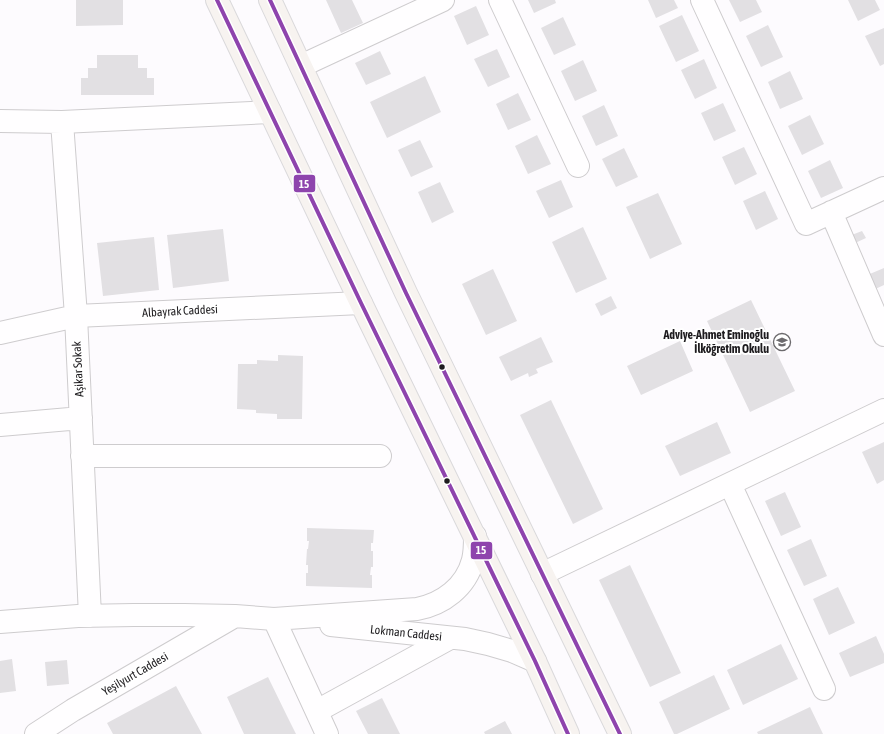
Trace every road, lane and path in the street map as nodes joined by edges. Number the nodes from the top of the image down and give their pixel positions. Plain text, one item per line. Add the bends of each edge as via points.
1 (217, 0) edge
2 (270, 0) edge
3 (443, 0) edge
4 (500, 0) edge
5 (702, 0) edge
6 (301, 66) junction
7 (270, 112) junction
8 (0, 121) edge
9 (62, 122) junction
10 (578, 166) dead end
11 (884, 188) edge
12 (831, 212) junction
13 (361, 303) junction
14 (76, 316) junction
15 (0, 333) edge
16 (884, 335) edge
17 (884, 410) edge
18 (81, 418) junction
19 (0, 425) edge
20 (82, 456) junction
21 (380, 456) dead end
22 (730, 484) junction
23 (475, 536) junction
24 (542, 574) junction
25 (90, 616) junction
26 (235, 616) junction
27 (274, 620) junction
28 (0, 622) edge
29 (450, 638) junction
30 (535, 661) junction
31 (824, 689) dead end
32 (317, 711) junction
33 (36, 734) edge
34 (327, 734) edge
35 (568, 734) edge
36 (620, 734) edge

1 - 7 main road
2 - 6 main road
3 - 6 street
4 - 10 street
5 - 12 street via 806,224
6 - 24 main road via 406,293
7 - 9 street
7 - 13 main road
8 - 9 street
9 - 14 street, Aşikar Sokak
11 - 12 street
12 - 16 street
13 - 14 street, Albayrak Caddesi
13 - 23 main road
14 - 15 street, Albayrak Caddesi
14 - 18 street, Aşikar Sokak
17 - 22 street
18 - 19 street
18 - 20 street, Aşikar Sokak
20 - 21 street
20 - 25 street, Aşikar Sokak
22 - 24 street
22 - 31 street
23 - 27 street via 473,561 462,583 436,604 417,609
23 - 30 main road
24 - 36 main road
25 - 26 street
25 - 28 street
26 - 27 street
26 - 33 street, Yeşilyurt Caddesi
27 - 29 street, Lokman Caddesi
27 - 32 street
29 - 30 street, Lokman Caddesi via 488,644
29 - 32 street
30 - 35 main road
32 - 34 street

